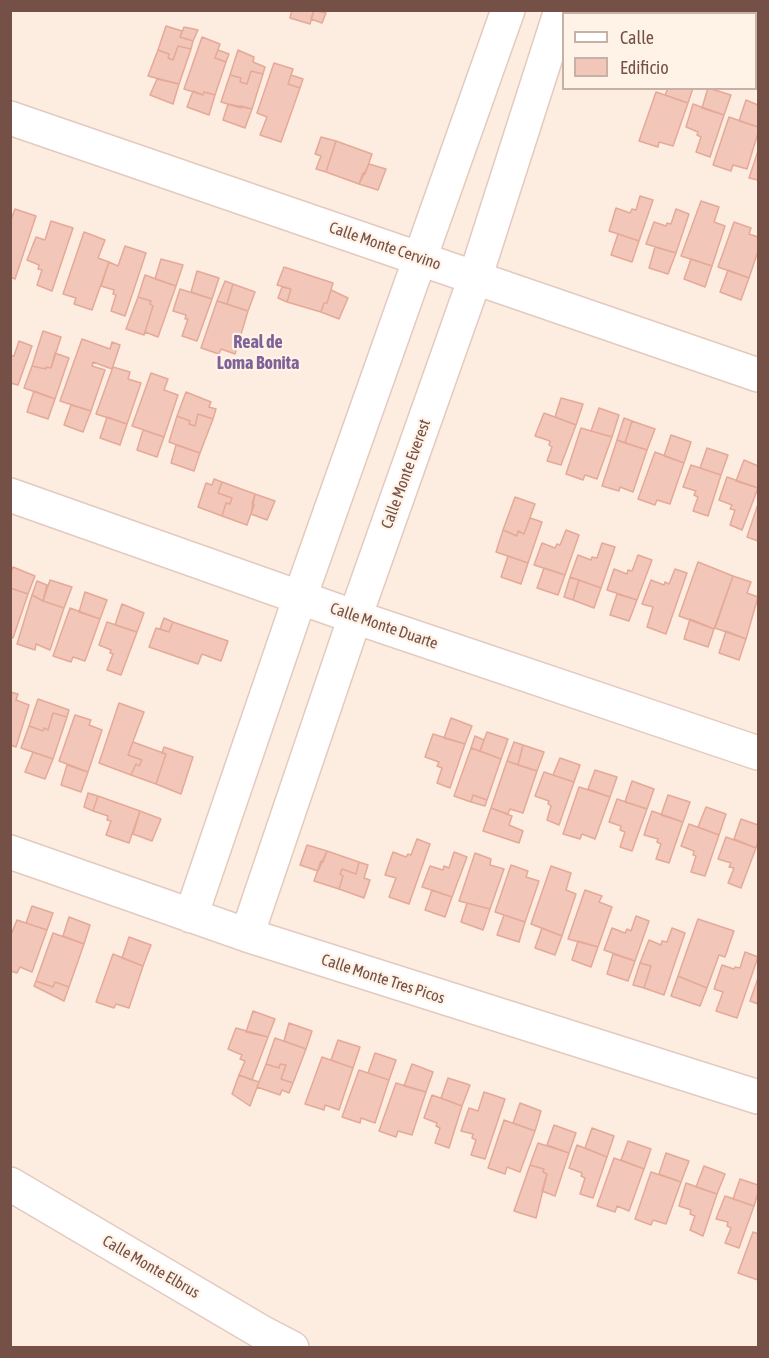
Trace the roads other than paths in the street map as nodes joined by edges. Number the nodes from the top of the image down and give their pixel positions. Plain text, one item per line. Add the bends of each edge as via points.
1 (508, 10) edge
2 (561, 10) edge
3 (10, 118) edge
4 (421, 258) junction
5 (475, 278) junction
6 (759, 375) edge
7 (10, 495) edge
8 (300, 597) junction
9 (355, 616) junction
10 (759, 753) edge
11 (10, 852) edge
12 (191, 916) junction
13 (247, 935) junction
14 (759, 1097) edge
15 (10, 1184) edge
16 (292, 1347) edge

1 - 4 street
2 - 5 street, Calle Monte Everest
3 - 4 street, Calle Monte Cervino
4 - 5 street, Calle Monte Cervino
4 - 8 street
5 - 6 street, Calle Monte Cervino
5 - 9 street, Calle Monte Everest
7 - 8 street, Calle Monte Duarte
8 - 9 street, Calle Monte Duarte
8 - 12 street
9 - 10 street, Calle Monte Duarte
9 - 13 street, Calle Monte Everest
11 - 12 street, Calle Monte Tres Picos
12 - 13 street, Calle Monte Tres Picos
13 - 14 street, Calle Monte Tres Picos
15 - 16 street, Calle Monte Elbrus

